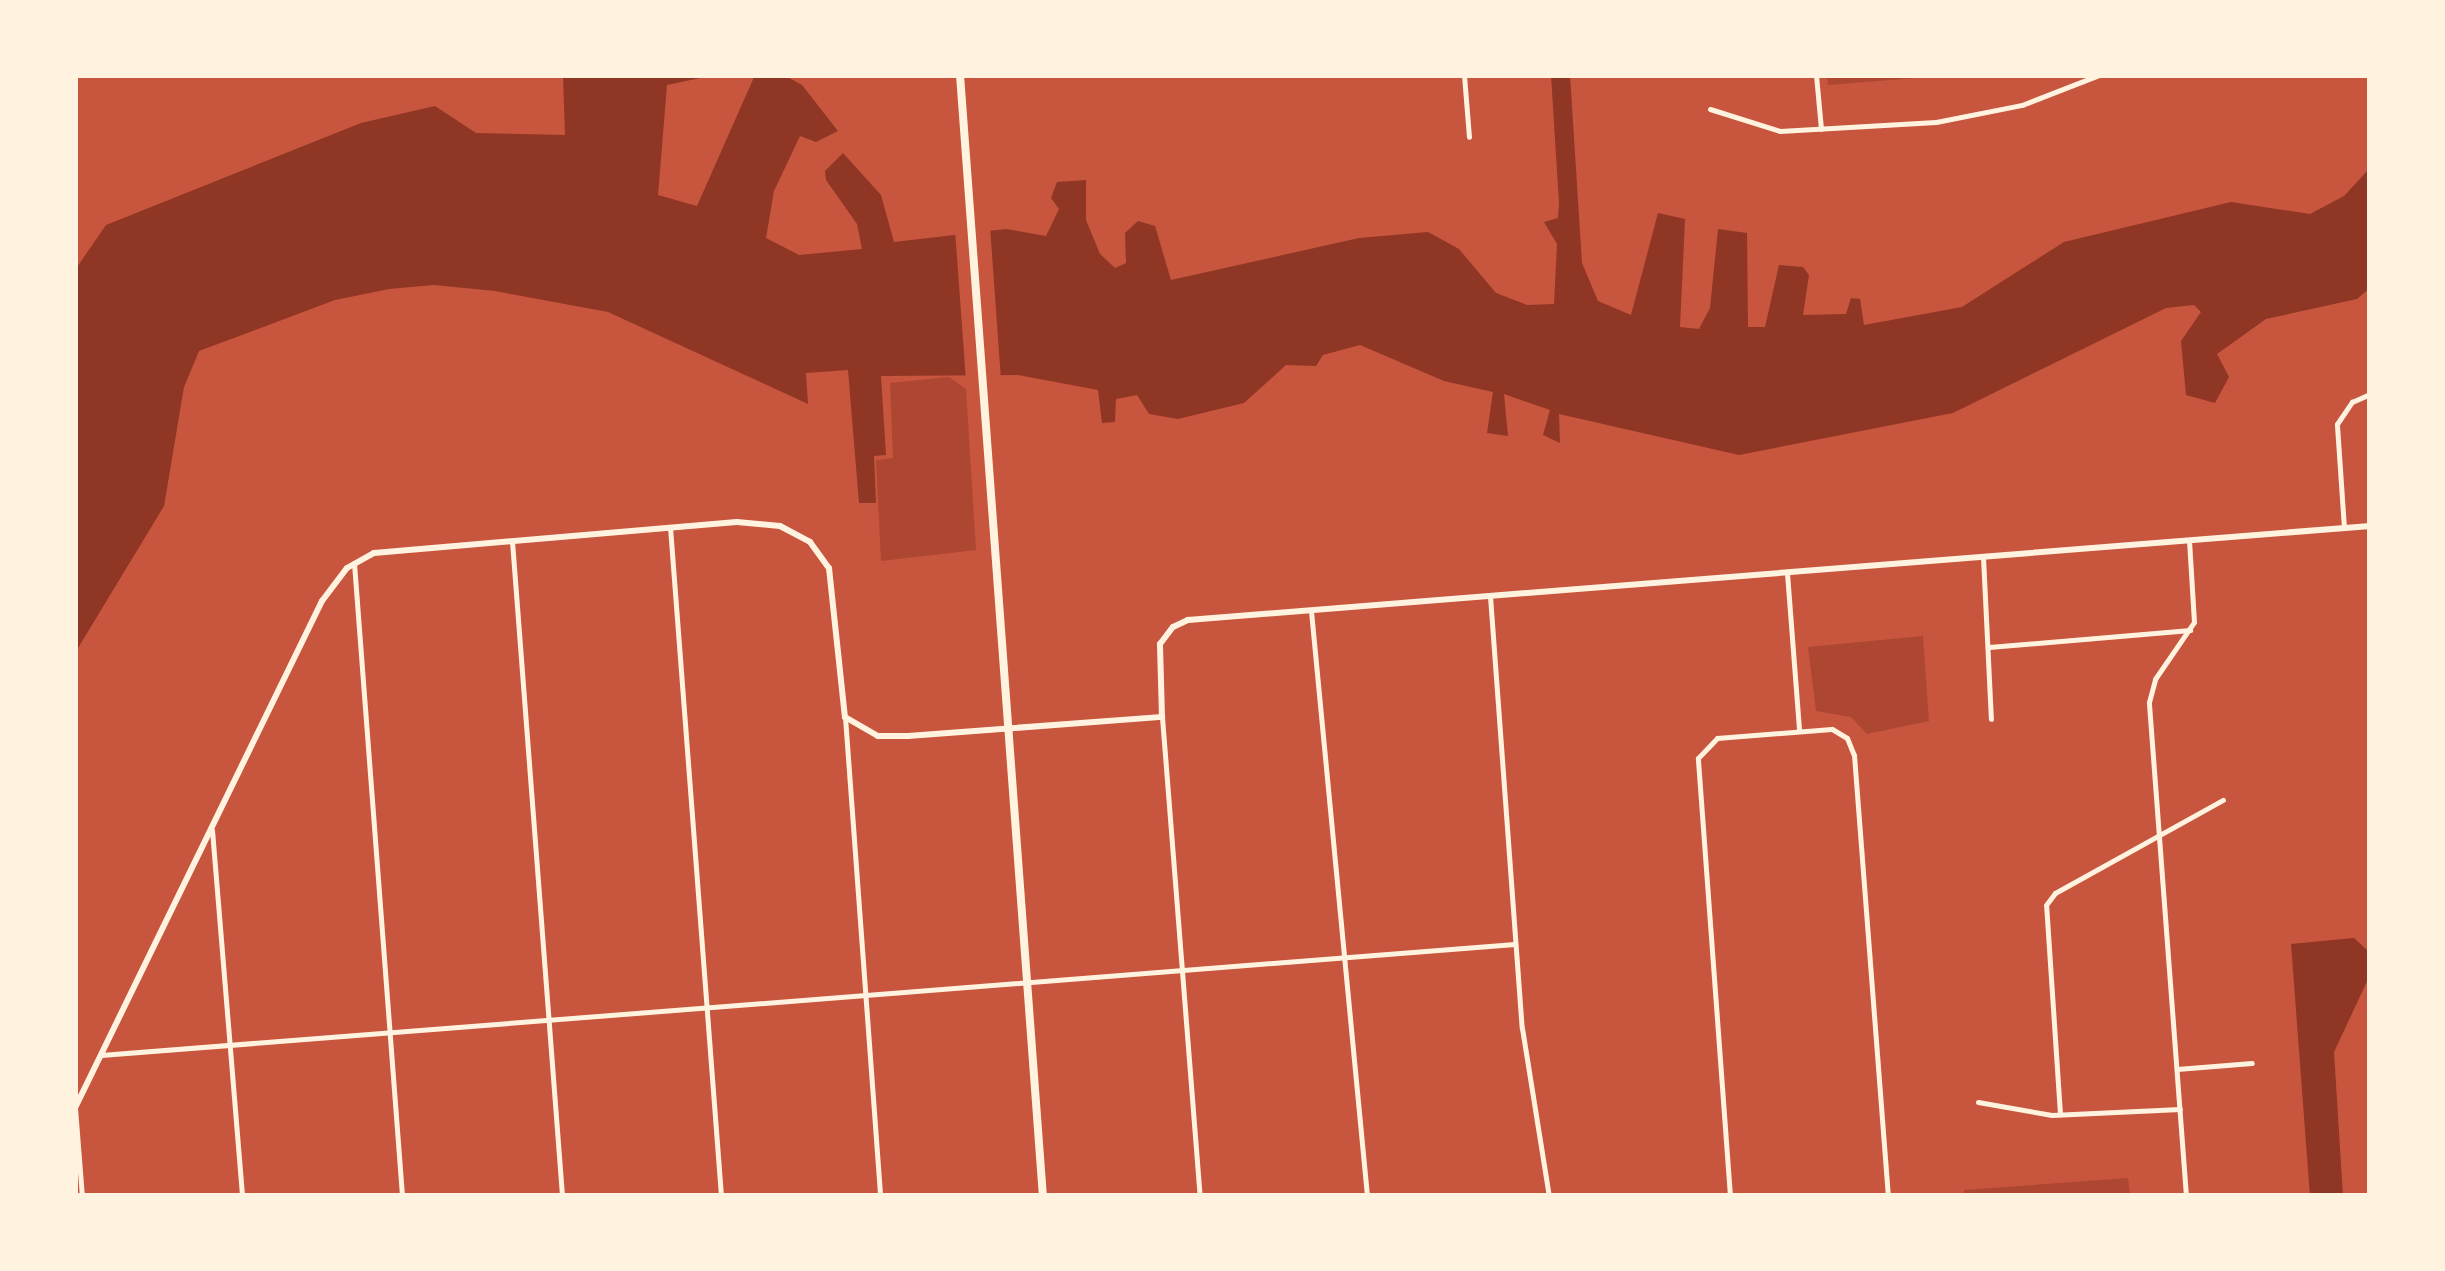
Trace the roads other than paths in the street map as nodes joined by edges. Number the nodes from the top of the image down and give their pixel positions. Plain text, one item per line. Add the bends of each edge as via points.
1 (960, 75) edge
2 (1464, 75) edge
3 (1816, 75) edge
4 (2099, 75) edge
5 (1710, 109) dead end
6 (1821, 129) junction
7 (1469, 137) dead end
8 (2370, 394) edge
9 (670, 526) junction
10 (2370, 526) edge
11 (2344, 528) junction
12 (511, 538) junction
13 (2189, 540) junction
14 (1983, 557) junction
15 (354, 563) junction
16 (1787, 573) junction
17 (1490, 596) junction
18 (1311, 610) junction
19 (2190, 630) junction
20 (1988, 648) junction
21 (845, 717) junction
22 (1162, 717) junction
23 (1991, 719) dead end
24 (1009, 729) junction
25 (1798, 730) junction
26 (2223, 800) dead end
27 (212, 827) junction
28 (2162, 836) junction
29 (1515, 944) junction
30 (1341, 958) junction
31 (1183, 970) junction
32 (1028, 983) junction
33 (865, 996) junction
34 (706, 1008) junction
35 (548, 1020) junction
36 (390, 1032) junction
37 (2370, 1042) edge
38 (231, 1045) junction
39 (101, 1054) junction
40 (2252, 1062) dead end
41 (2176, 1069) junction
42 (1978, 1102) dead end
43 (75, 1108) edge
44 (2180, 1109) junction
45 (2060, 1114) junction
46 (2370, 1119) edge
47 (82, 1196) edge
48 (242, 1196) edge
49 (402, 1196) edge
50 (562, 1196) edge
51 (720, 1196) edge
52 (880, 1196) edge
53 (1043, 1196) edge
54 (1200, 1196) edge
55 (1367, 1196) edge
56 (1549, 1196) edge
57 (1730, 1196) edge
58 (1888, 1196) edge
59 (2186, 1196) edge

1 - 24 main road
2 - 7 street
3 - 6 street
4 - 6 street via 2056,95 1972,117
5 - 6 street via 1780,131
8 - 11 street via 2352,402 2338,424
9 - 12 street
9 - 21 street via 763,522 810,542 835,590
9 - 34 street
10 - 11 street
11 - 13 street
12 - 15 street via 392,548
12 - 35 street
13 - 14 street
13 - 19 street via 2196,607
14 - 16 street
14 - 20 street
15 - 27 street via 322,602
15 - 36 street
16 - 17 street
16 - 25 street
17 - 18 street
17 - 29 street
18 - 22 street via 1188,620 1166,632 1159,655
18 - 30 street
19 - 20 street
19 - 28 street via 2149,689
20 - 23 street
21 - 24 street via 878,736
21 - 33 street
22 - 24 street
22 - 31 street
24 - 32 main road
25 - 57 street via 1717,738 1701,750
25 - 58 street via 1832,729 1848,738 1854,755
26 - 28 street
27 - 38 street
27 - 39 street
28 - 41 street
28 - 45 street via 2046,905
29 - 30 street
29 - 56 street
30 - 31 street
30 - 55 street
31 - 32 street
31 - 54 street
32 - 33 street
32 - 53 main road
33 - 34 street
33 - 52 street
34 - 35 street
34 - 51 street
35 - 36 street
35 - 50 street
36 - 38 street
36 - 49 street
37 - 46 street
38 - 39 street
38 - 48 street
39 - 43 street
40 - 41 street
41 - 44 street
42 - 45 street
43 - 47 street
44 - 45 street
44 - 59 street

